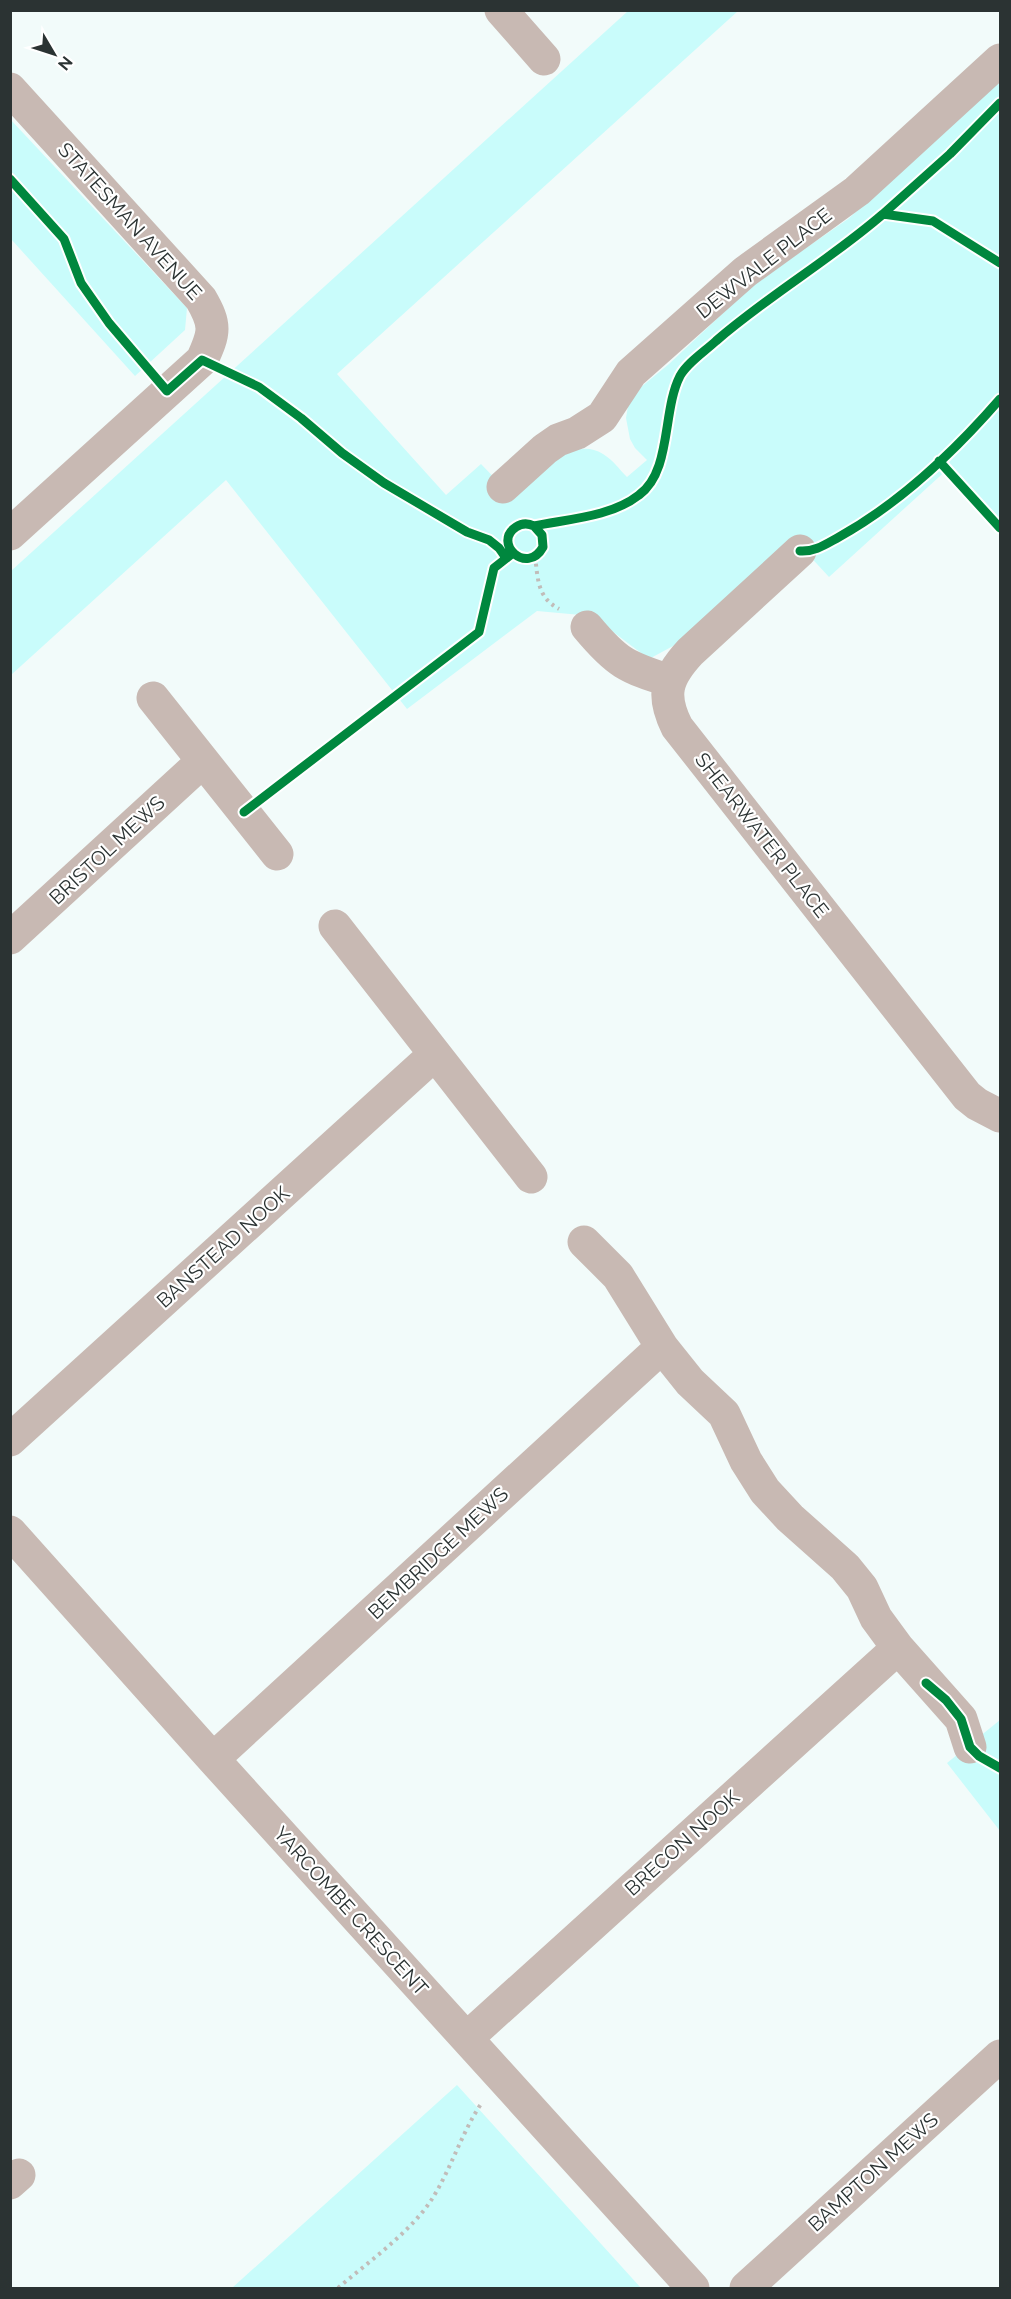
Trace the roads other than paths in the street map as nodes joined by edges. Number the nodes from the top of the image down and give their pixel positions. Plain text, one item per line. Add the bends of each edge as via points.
1 (501, 10) edge
2 (544, 59) dead end
3 (1000, 60) edge
4 (10, 89) edge
5 (503, 487) dead end
6 (10, 534) edge
7 (800, 551) dead end
8 (587, 627) road end
9 (670, 681) junction
10 (153, 698) dead end
11 (203, 761) junction
12 (277, 854) dead end
13 (335, 926) dead end
14 (10, 938) edge
15 (435, 1054) junction
16 (1000, 1116) edge
17 (531, 1177) dead end
18 (584, 1242) dead end
19 (662, 1347) junction
20 (10, 1440) edge
21 (10, 1532) edge
22 (898, 1648) junction
23 (970, 1747) dead end
24 (213, 1759) junction
25 (467, 2038) junction
26 (1000, 2056) edge
27 (693, 2289) edge
28 (746, 2289) edge

1 - 2 street
3 - 5 street, DEWVALE PLACE via 856,191 765,256 688,322 631,374 602,417 545,448
4 - 6 street, STATESMAN AVENUE via 201,298 211,316 212,338 201,360
7 - 9 street via 690,652
8 - 9 street via 619,661
9 - 16 street, SHEARWATER PLACE via 666,697 678,727 967,1096
10 - 11 street
11 - 12 street
11 - 14 street, BRISTOL MEWS
13 - 15 street
15 - 17 street
15 - 20 street, BANSTEAD NOOK
18 - 19 street via 618,1276
19 - 22 street via 690,1382 724,1414 765,1491 862,1588 876,1618
19 - 24 street, BEMBRIDGE MEWS
21 - 24 street, YARCOMBE CRESCENT
22 - 23 street via 961,1719
22 - 25 street, BRECON NOOK
24 - 25 street, YARCOMBE CRESCENT
25 - 27 street, YARCOMBE CRESCENT
26 - 28 street, BAMPTON MEWS

